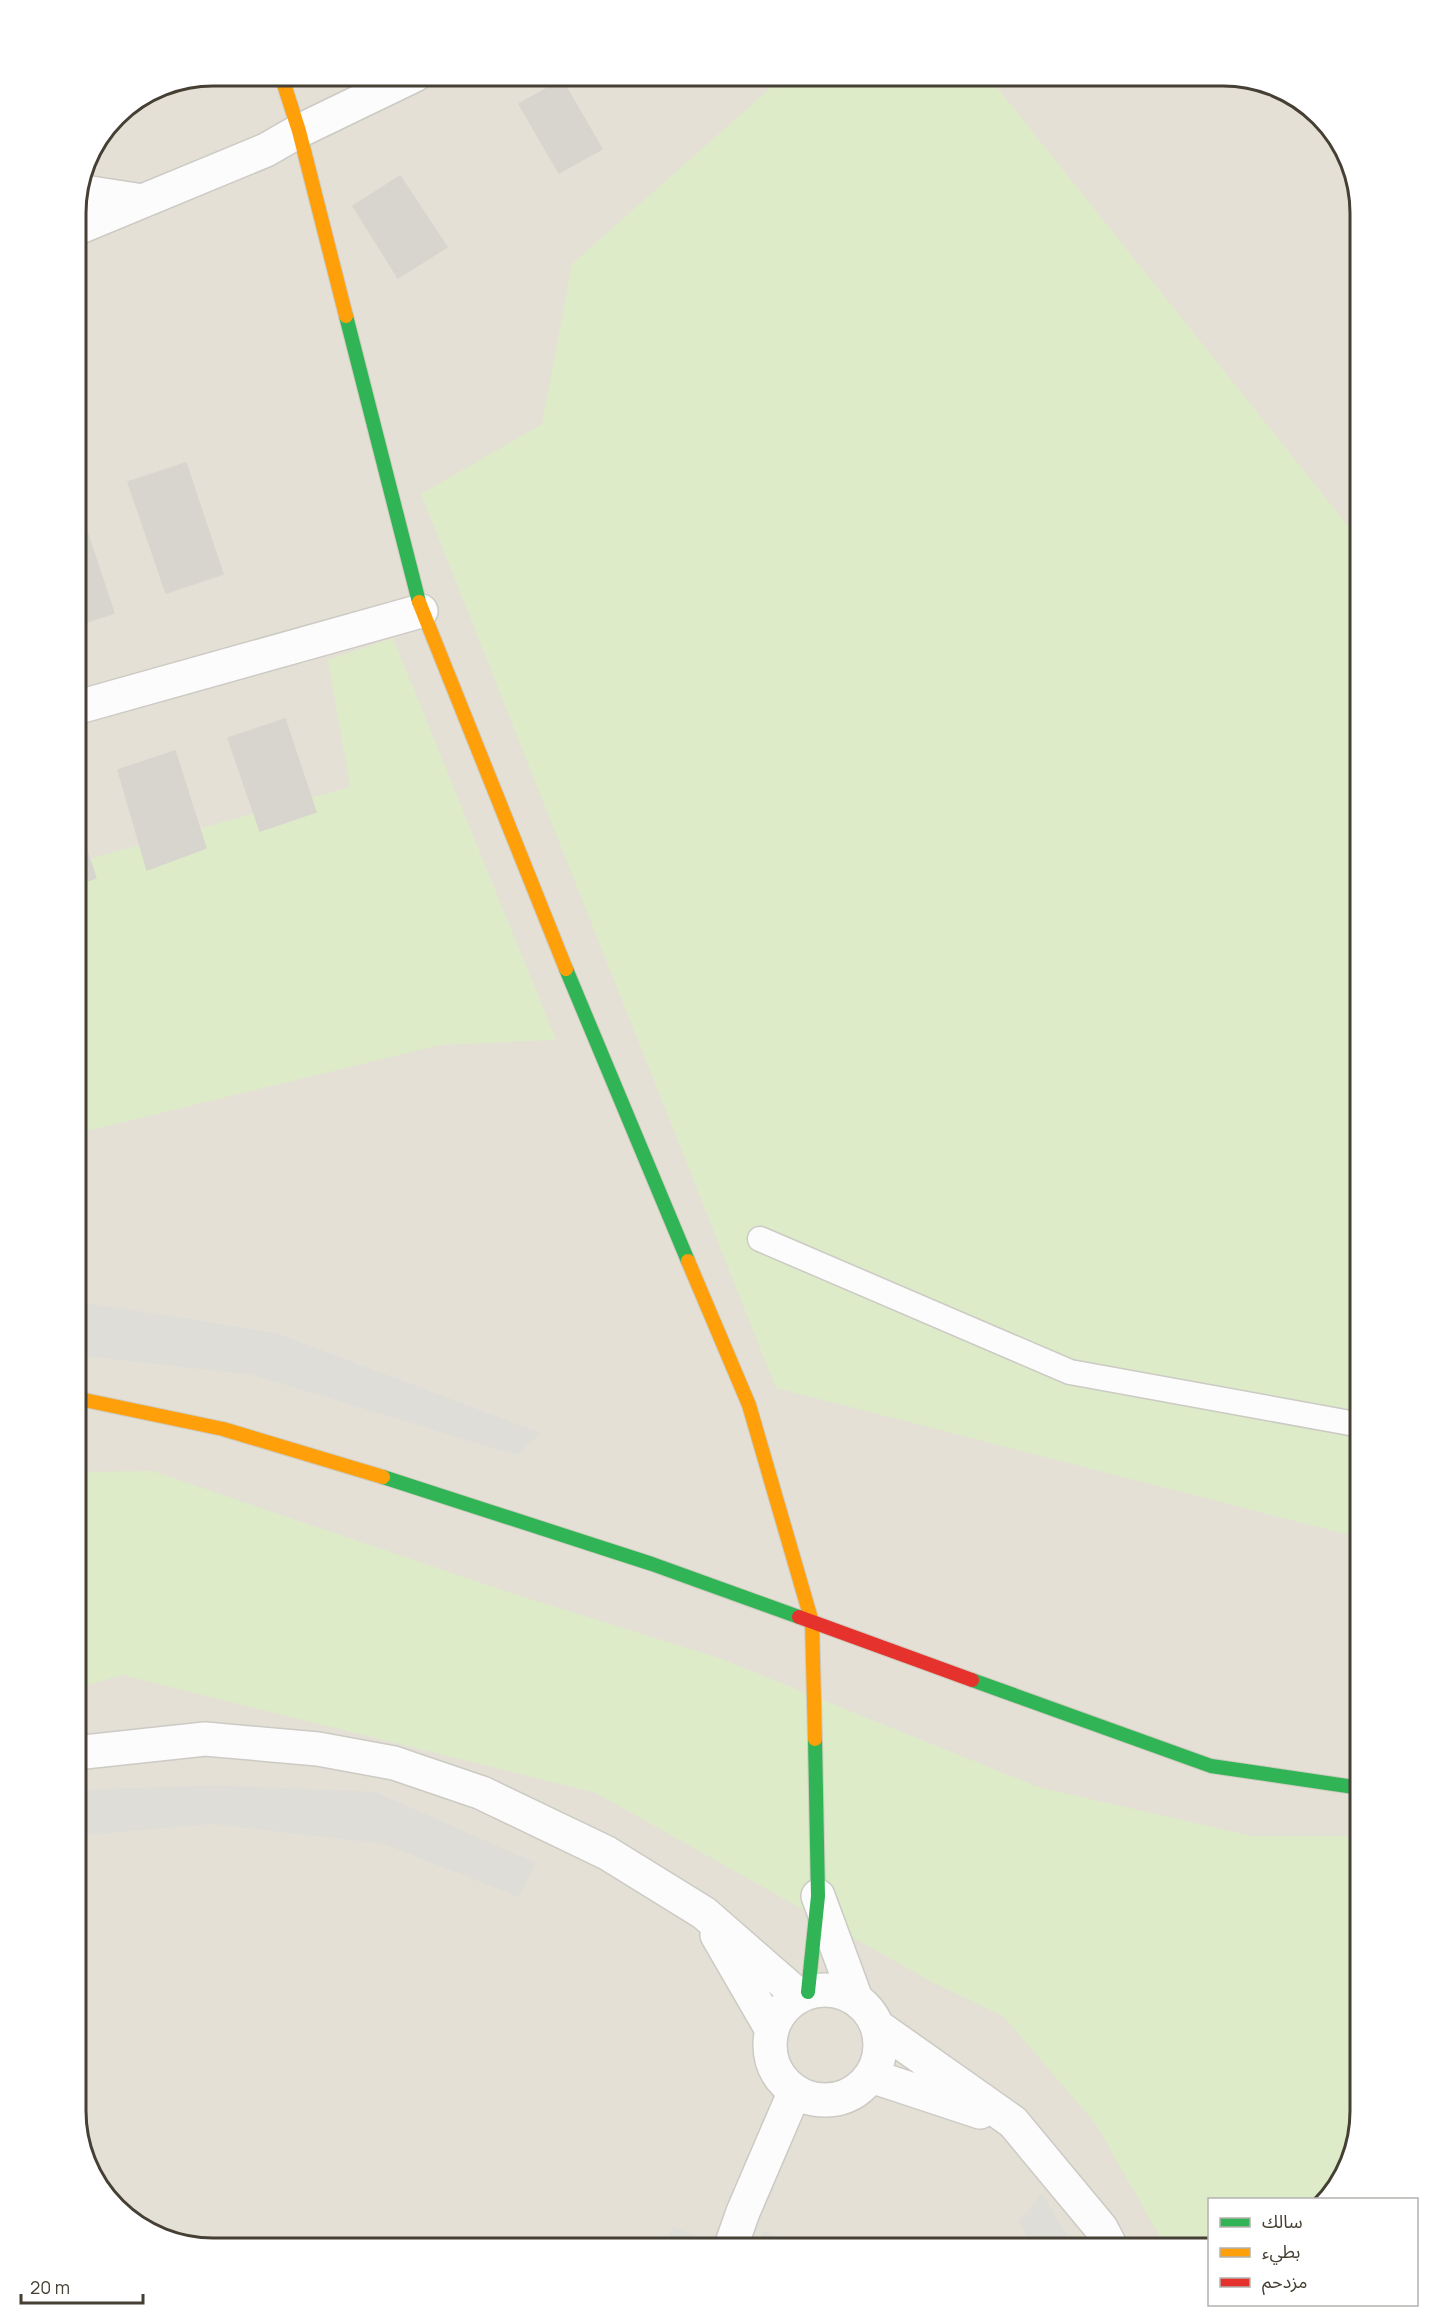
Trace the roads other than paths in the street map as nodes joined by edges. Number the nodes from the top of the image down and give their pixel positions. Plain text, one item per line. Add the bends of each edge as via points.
1 (285, 86) edge
2 (392, 86) edge
3 (299, 131) junction
4 (87, 192) edge
5 (143, 201) junction
6 (86, 225) edge
7 (421, 611) junction
8 (86, 705) edge
9 (760, 1239) dead end
10 (86, 1400) edge
11 (1350, 1423) edge
12 (813, 1622) junction
13 (86, 1753) edge
14 (1350, 1786) edge
15 (818, 1896) junction
16 (704, 1913) junction
17 (804, 1994) junction
18 (856, 1999) junction
19 (877, 2026) junction
20 (772, 2030) junction
21 (871, 2076) junction
22 (795, 2091) junction
23 (1013, 2122) junction
24 (734, 2238) edge
25 (1106, 2238) edge

1 - 3 street
2 - 3 street
3 - 5 street via 266,150
3 - 7 street
4 - 5 street
5 - 6 street
7 - 8 street
7 - 12 street via 748,1405
9 - 11 lane via 1070,1372
10 - 12 street via 223,1429 403,1483 652,1564
12 - 14 street via 1212,1766
12 - 15 street
13 - 16 street via 205,1739 318,1749 394,1763 482,1793 596,1848
15 - 17 street
15 - 18 street
16 - 17 street
16 - 20 street
17 - 18 street via 824,1990
17 - 20 street via 782,2010
18 - 19 street
19 - 21 street via 878,2060
19 - 23 street
20 - 22 street via 773,2064
21 - 22 street via 844,2097 810,2098
21 - 23 street
22 - 24 street
23 - 25 street

